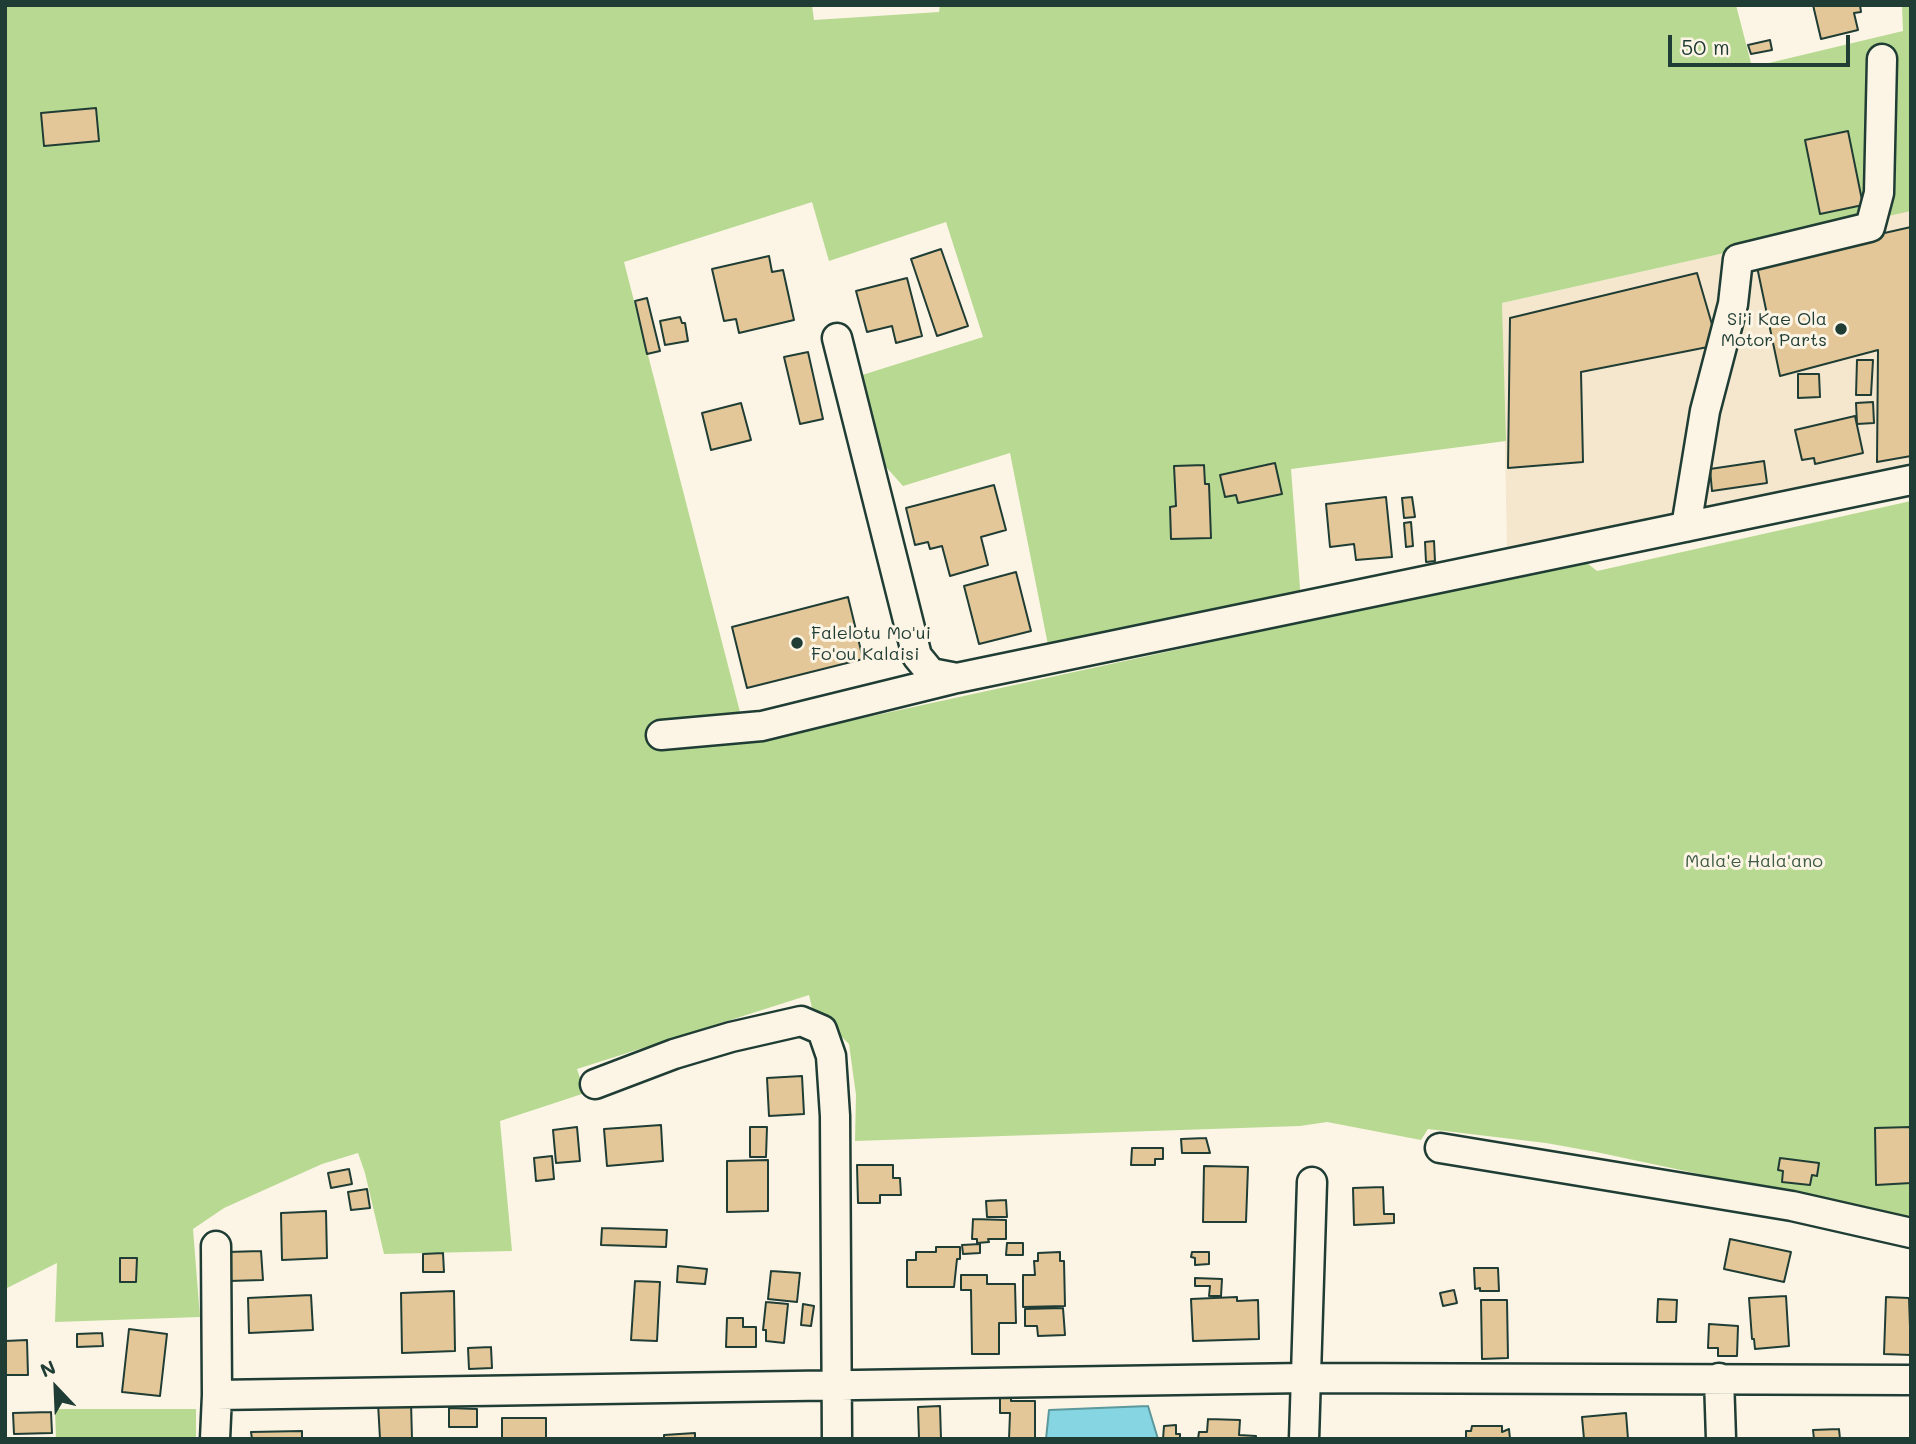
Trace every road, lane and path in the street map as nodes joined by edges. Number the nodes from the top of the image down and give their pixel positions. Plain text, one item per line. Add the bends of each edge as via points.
1 (1882, 59) dead end
2 (837, 338) dead end
3 (1911, 480) edge
4 (1686, 527) junction
5 (957, 678) junction
6 (661, 735) dead end
7 (595, 1084) dead end
8 (1440, 1148) dead end
9 (1311, 1182) dead end
10 (1911, 1233) edge
11 (216, 1246) dead end
12 (1304, 1378) junction
13 (1719, 1378) junction
14 (1911, 1380) edge
15 (836, 1386) junction
16 (217, 1395) junction
17 (215, 1439) edge
18 (837, 1439) edge
19 (1304, 1439) edge
20 (1721, 1439) edge

1 - 4 street via 1879,194 1870,228 1738,259 1733,304 1705,411
2 - 5 street via 916,656 931,673
3 - 4 street
4 - 5 street
5 - 6 street via 762,726
7 - 15 street via 731,1037 801,1021 821,1030 831,1056 835,1116
8 - 10 street via 1792,1206
9 - 12 street
11 - 16 street
12 - 13 street
12 - 15 street
12 - 19 street
13 - 14 street
13 - 20 street
15 - 16 street
15 - 18 street
16 - 17 street

